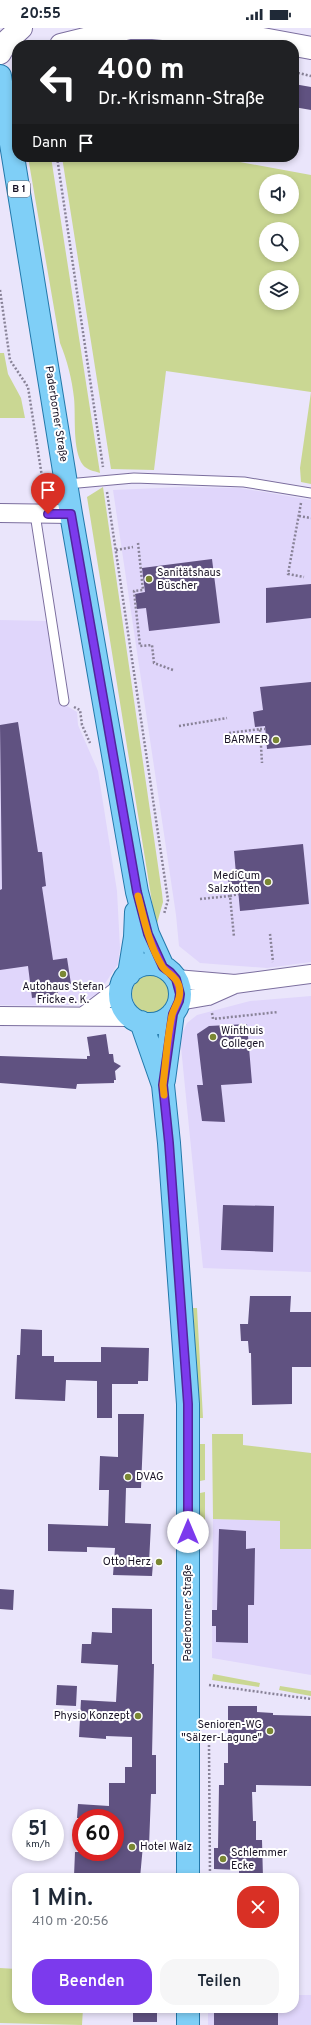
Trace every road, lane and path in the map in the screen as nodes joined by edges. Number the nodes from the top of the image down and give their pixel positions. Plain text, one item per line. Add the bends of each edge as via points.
1 (21, 28) edge
2 (128, 28) edge
3 (81, 40) edge
4 (268, 40) edge
5 (299, 46) edge
6 (311, 48) edge
7 (0, 53) edge
8 (12, 57) edge
9 (0, 58) edge
10 (299, 73) edge
11 (0, 76) edge
12 (311, 76) edge
13 (12, 149) edge
14 (14, 162) edge
15 (58, 162) edge
16 (0, 290) edge
17 (105, 480) junction
18 (67, 484) junction
19 (311, 493) edge
20 (0, 513) edge
21 (41, 514) junction
22 (71, 514) junction
23 (311, 518) edge
24 (138, 543) dead end
25 (133, 547) dead end
26 (116, 550) junction
27 (304, 577) dead end
28 (173, 670) dead end
29 (64, 701) joint
30 (227, 718) dead end
31 (179, 726) dead end
32 (260, 729) junction
33 (265, 729) dead end
34 (228, 732) dead end
35 (90, 744) dead end
36 (262, 763) dead end
37 (137, 892) junction
38 (239, 894) dead end
39 (230, 896) junction
40 (200, 899) dead end
41 (163, 919) dead end
42 (270, 934) dead end
43 (234, 937) dead end
44 (169, 973) junction
45 (311, 974) edge
46 (275, 979) junction
47 (125, 981) junction
48 (235, 984) junction
49 (176, 1007) junction
50 (211, 1009) dead end
51 (278, 1012) dead end
52 (0, 1016) edge
53 (84, 1016) junction
54 (136, 1019) junction
55 (163, 1085) junction
56 (209, 1685) dead end
57 (311, 1699) edge
58 (188, 1873) edge
59 (188, 2013) edge
60 (188, 2025) edge

1 - 7 street via 7,41
2 - 3 street
2 - 4 street via 154,28
5 - 6 street
8 - 9 street
10 - 12 path
11 - 13 main road, Paderborner Straße / B 1
14 - 18 main road, Paderborner Straße / B 1
15 - 17 path
16 - 21 path via 10,360 28,387
17 - 18 lane
17 - 19 lane via 134,478 244,482
17 - 26 path
18 - 22 main road, Paderborner Straße / B 1
20 - 21 street
21 - 22 street
21 - 29 lane
22 - 37 main road, Paderborner Straße / B 1
23 - 27 path via 299,515 288,574
24 - 28 path via 143,590 134,591 140,646 152,645 154,663
25 - 26 path
26 - 41 path via 168,900
29 - 35 path via 80,710 82,725
30 - 31 path
32 - 33 path
32 - 34 path
32 - 36 path
37 - 44 main road, Paderborner Straße / B 1 via 148,934
37 - 47 main road, Paderborner Straße / B 1 via 135,937
38 - 39 path
39 - 40 path
39 - 43 path
42 - 46 path
44 - 47 main road via 144,965 136,968
44 - 48 street
44 - 49 main road, Paderborner Straße / B 1 via 180,994
45 - 46 street
46 - 48 street
47 - 53 street
47 - 54 main road, Paderborner Straße / B 1 via 122,1004
48 - 49 street
49 - 54 main road via 158,1023
49 - 55 main road, Paderborner Straße / B 1
50 - 51 path via 213,1019
52 - 53 street
53 - 54 street
54 - 55 main road, Paderborner Straße / B 1
55 - 58 main road, Paderborner Straße / B 1 via 188,1404
56 - 57 path
59 - 60 main road

